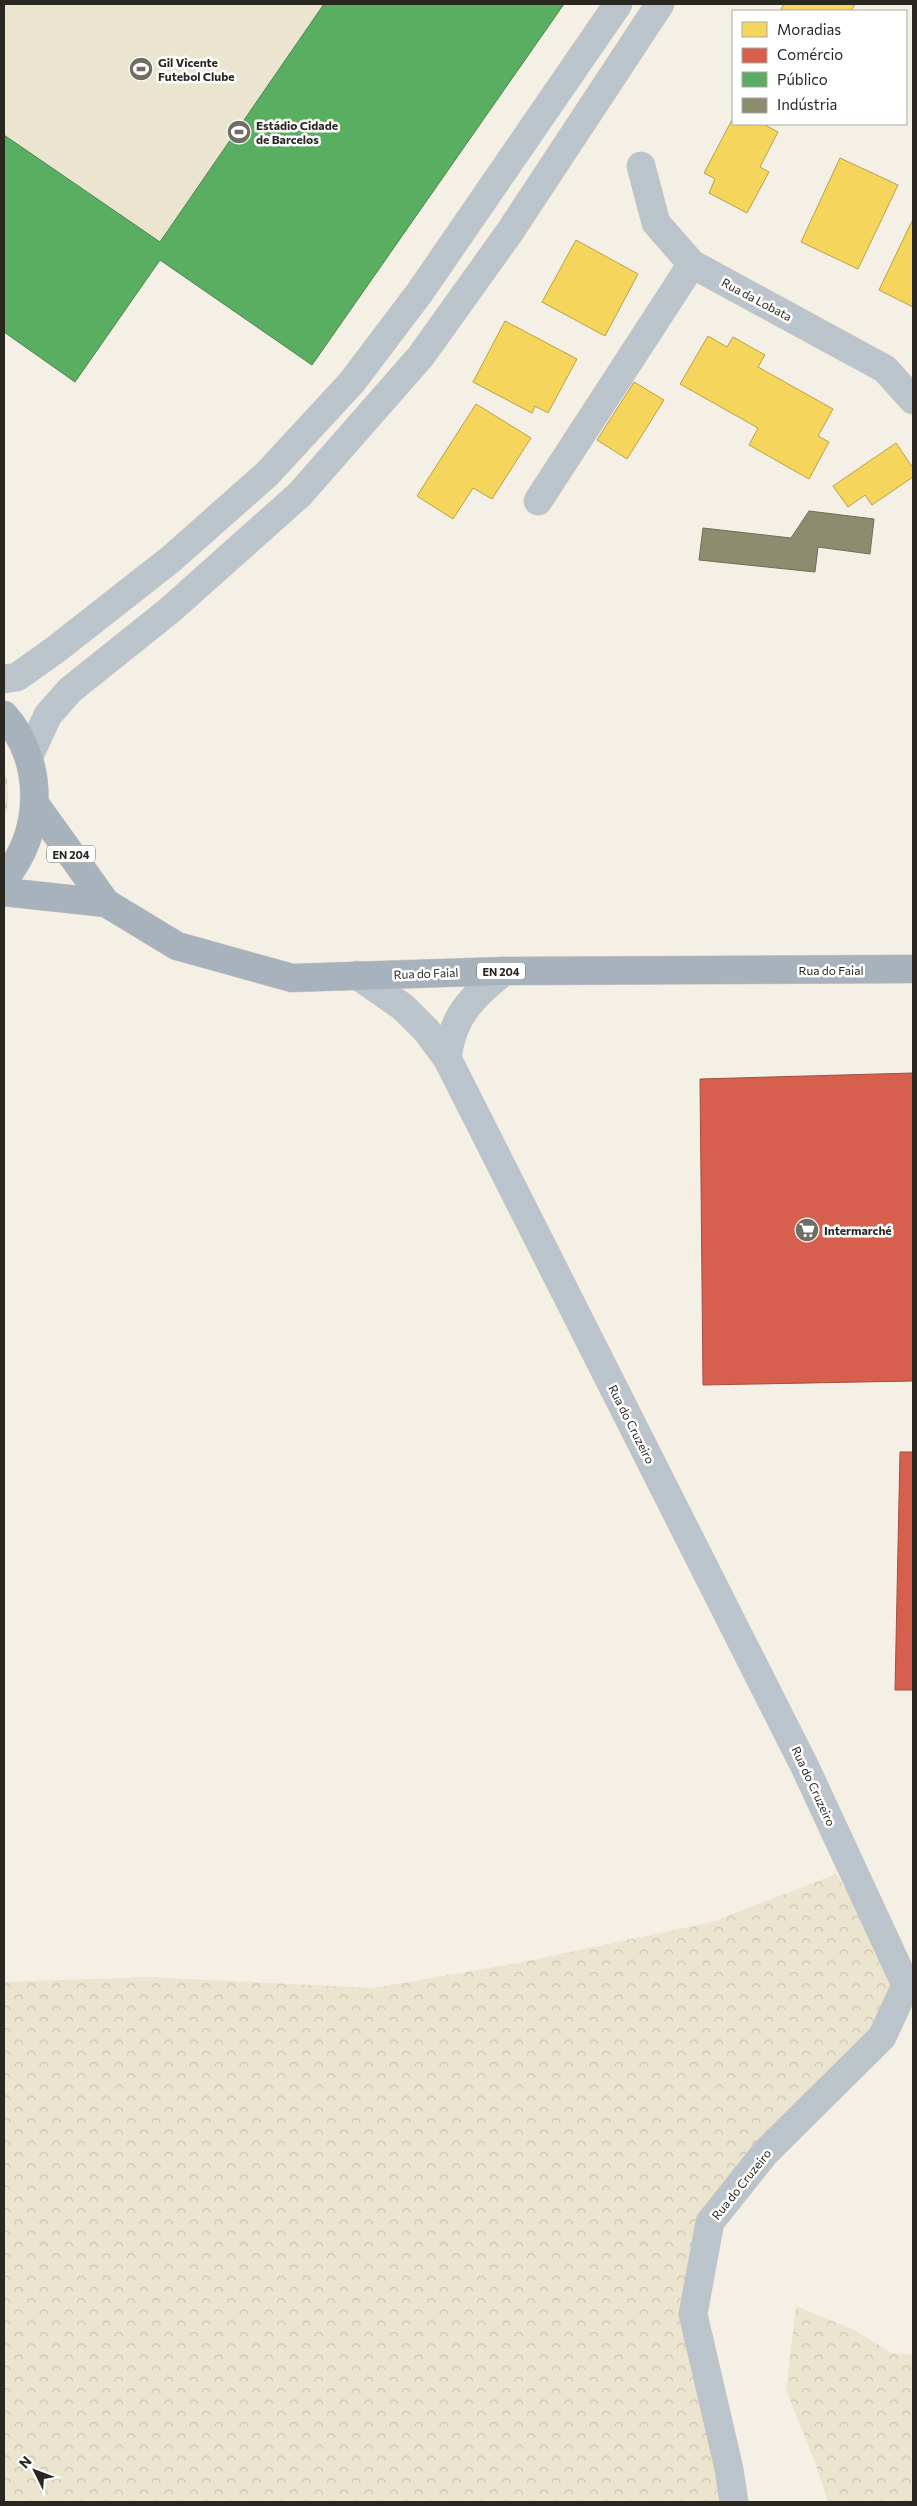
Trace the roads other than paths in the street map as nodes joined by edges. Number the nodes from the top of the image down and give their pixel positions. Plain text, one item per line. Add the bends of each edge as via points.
1 (618, 4) edge
2 (660, 4) edge
3 (641, 166) dead end
4 (692, 264) junction
5 (885, 368) junction
6 (913, 382) edge
7 (913, 400) edge
8 (538, 501) dead end
9 (4, 679) edge
10 (4, 715) edge
11 (29, 756) junction
12 (35, 804) junction
13 (4, 879) edge
14 (4, 892) edge
15 (106, 903) junction
16 (913, 969) edge
17 (879, 970) junction
18 (504, 971) junction
19 (357, 976) junction
20 (913, 986) edge
21 (447, 1058) junction
22 (734, 2502) edge

1 - 9 street via 420,292 352,382 267,474 170,559 17,677
2 - 11 street via 460,302 365,422 300,494 236,554 70,690 48,715
3 - 4 street, Rua da Lobata via 656,223
4 - 5 street, Rua da Lobata
4 - 8 street
5 - 6 street
5 - 7 street, Rua da Lobata
10 - 11 main road via 14,726
11 - 12 main road
12 - 13 main road via 29,836 15,866
12 - 15 main road, EN 204
14 - 15 main road, EN 204
15 - 19 main road, Rua do Faial / EN 204 via 177,946 292,978
16 - 17 main road, Rua do Faial / EN 204
17 - 18 main road, Rua do Faial / EN 204
17 - 20 main road
18 - 19 main road, Rua do Faial / EN 204
18 - 21 street via 460,1014 450,1037
19 - 21 street, Rua do Cruzeiro via 404,1007
21 - 22 street, Rua do Cruzeiro via 806,1767 906,1985 882,2037 765,2153 710,2222 692,2314

